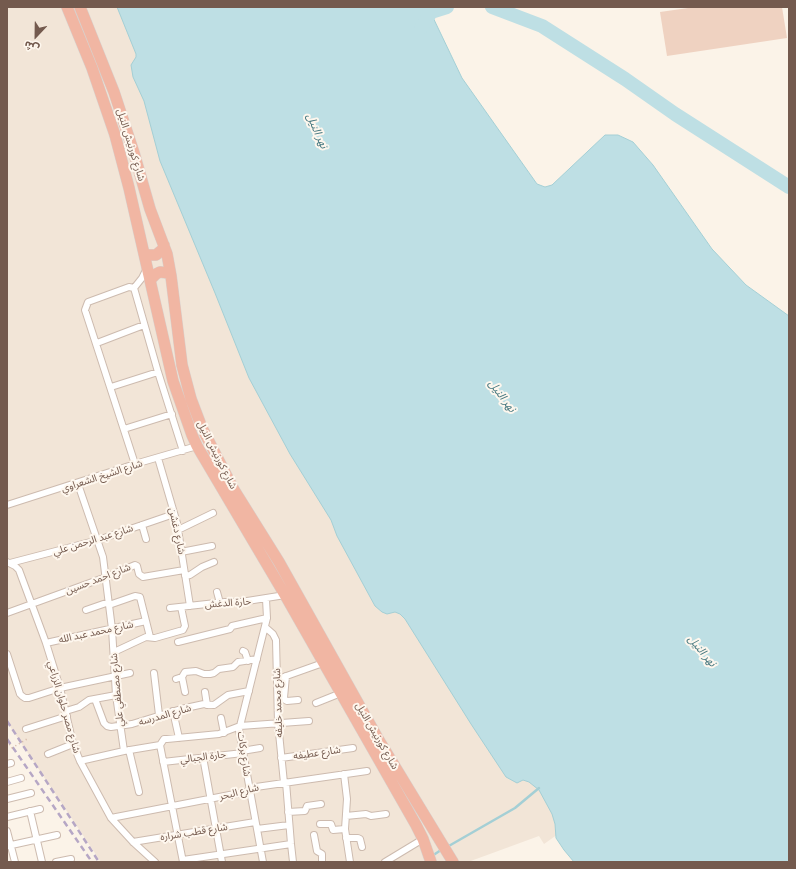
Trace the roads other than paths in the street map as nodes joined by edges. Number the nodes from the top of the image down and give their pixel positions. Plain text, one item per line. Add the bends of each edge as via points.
1 (67, 7) edge
2 (80, 7) edge
3 (164, 245) junction
4 (144, 253) junction
5 (147, 267) junction
6 (171, 276) junction
7 (150, 280) junction
8 (134, 288) junction
9 (144, 325) junction
10 (97, 343) junction
11 (158, 372) junction
12 (111, 387) junction
13 (172, 414) junction
14 (124, 429) junction
15 (197, 446) junction
16 (183, 451) junction
17 (158, 458) junction
18 (135, 464) junction
19 (78, 484) junction
20 (7, 506) edge
21 (213, 513) dead end
22 (174, 514) junction
23 (142, 525) junction
24 (178, 530) junction
25 (98, 540) junction
26 (146, 540) dead end
27 (212, 546) dead end
28 (181, 552) junction
29 (214, 562) dead end
30 (9, 563) edge
31 (184, 573) junction
32 (106, 577) junction
33 (218, 592) dead end
34 (285, 595) junction
35 (266, 599) junction
36 (220, 603) junction
37 (32, 604) junction
38 (109, 604) junction
39 (190, 606) junction
40 (181, 607) junction
41 (170, 608) dead end
42 (86, 610) dead end
43 (7, 613) edge
44 (267, 618) junction
45 (146, 621) junction
46 (265, 626) junction
47 (112, 629) junction
48 (150, 637) junction
49 (178, 642) dead end
50 (46, 643) junction
51 (243, 651) dead end
52 (114, 652) junction
53 (7, 654) edge
54 (257, 659) junction
55 (248, 661) junction
56 (323, 662) junction
57 (130, 673) dead end
58 (154, 674) dead end
59 (115, 676) junction
60 (286, 676) junction
61 (278, 679) junction
62 (60, 688) junction
63 (249, 691) junction
64 (185, 692) dead end
65 (205, 692) dead end
66 (340, 693) junction
67 (116, 695) junction
68 (95, 699) junction
69 (298, 700) dead end
70 (316, 703) dead end
71 (207, 705) junction
72 (173, 711) junction
73 (66, 713) junction
74 (159, 715) junction
75 (221, 718) dead end
76 (309, 721) dead end
77 (278, 724) junction
78 (119, 726) junction
79 (240, 726) junction
80 (26, 729) dead end
81 (224, 733) junction
82 (179, 738) junction
83 (73, 744) junction
84 (160, 744) junction
85 (260, 748) dead end
86 (353, 748) dead end
87 (126, 750) junction
88 (242, 752) junction
89 (48, 754) dead end
90 (204, 757) junction
91 (281, 758) junction
92 (80, 761) junction
93 (163, 762) junction
94 (367, 771) dead end
95 (344, 774) junction
96 (21, 778) dead end
97 (7, 782) edge
98 (285, 783) junction
99 (249, 791) junction
100 (139, 792) dead end
101 (31, 793) dead end
102 (7, 799) edge
103 (211, 799) junction
104 (321, 804) dead end
105 (172, 806) junction
106 (40, 809) dead end
107 (30, 811) junction
108 (288, 812) junction
109 (386, 814) dead end
110 (346, 816) junction
111 (7, 817) edge
112 (111, 818) junction
113 (255, 822) junction
114 (320, 824) dead end
115 (289, 825) junction
116 (216, 828) junction
117 (256, 829) junction
118 (345, 829) junction
119 (7, 831) edge
120 (57, 835) dead end
121 (178, 835) junction
122 (314, 835) dead end
123 (346, 838) junction
124 (423, 838) junction
125 (37, 840) junction
126 (133, 842) junction
127 (291, 844) junction
128 (9, 846) edge
129 (260, 848) junction
130 (362, 848) dead end
131 (220, 854) junction
132 (71, 859) dead end
133 (183, 861) edge
134 (14, 862) edge
135 (42, 862) edge
136 (56, 862) edge
137 (155, 862) edge
138 (222, 862) edge
139 (263, 862) edge
140 (293, 862) edge
141 (322, 862) edge
142 (350, 862) edge
143 (385, 862) edge
144 (431, 862) edge
145 (453, 862) edge

1 - 4 highway, شارع كورنيش النيل via 115,135
2 - 3 highway, شارع كورنيش النيل via 114,92 150,209
3 - 4 highway via 156,255
3 - 6 highway, شارع كورنيش النيل
4 - 5 highway, شارع كورنيش النيل
5 - 7 highway, شارع كورنيش النيل
5 - 8 street
6 - 7 highway via 160,272
6 - 145 highway, شارع كورنيش النيل via 182,366 191,399 208,440 234,490 279,562 377,737
7 - 15 highway, شارع كورنيش النيل via 173,381
8 - 9 street
8 - 10 street via 129,287 91,300 86,305 85,310
9 - 10 street
9 - 11 street
10 - 12 street
11 - 12 street
11 - 13 street
12 - 14 street
13 - 14 street
13 - 16 street
14 - 18 street
15 - 16 street, شارع الشيخ الشعراوي
15 - 34 highway, شارع كورنيش النيل
16 - 17 street, شارع الشيخ الشعراوي
17 - 18 street, شارع الشيخ الشعراوي
17 - 22 street, شارع دغشن
18 - 19 street, شارع الشيخ الشعراوي
19 - 20 street, شارع الشيخ الشعراوي
19 - 25 street, شارع مصطفي علي
21 - 24 street
22 - 23 street, شارع عبد الرحمن علي
22 - 24 street, شارع دغشن
23 - 25 street, شارع عبد الرحمن علي
23 - 26 street
24 - 28 street, شارع دغشن
25 - 30 street, شارع عبد الرحمن علي
25 - 32 street, شارع مصطفي علي
27 - 28 street
28 - 31 street, شارع دغشن
29 - 31 street via 190,575
30 - 37 street, شارع مصر حلوان الزراعي via 19,570
31 - 32 street, شارع احمد حسين via 143,577 135,565
31 - 39 street, شارع دغشن
32 - 37 street, شارع احمد حسين
32 - 38 street, شارع مصطفي علي
33 - 36 street
34 - 35 street, حارة الدغش
34 - 56 highway, شارع كورنيش النيل
35 - 36 street, حارة الدغش
35 - 44 street, شارع بركات
36 - 39 street, حارة الدغش
37 - 43 street, شارع احمد حسين
37 - 50 street, شارع مصر حلوان الزراعي
38 - 42 street
38 - 45 street via 138,596
38 - 47 street, شارع مصطفي علي
39 - 40 street, حارة الدغش
40 - 41 street, حارة الدغش
40 - 48 street via 185,626 183,630 155,638
44 - 46 street, شارع بركات
44 - 49 street
45 - 47 street, شارع محمد عبد الله
45 - 48 street
46 - 54 street, شارع بركات
46 - 61 street, شارع محمد خليفه via 276,638
47 - 50 street, شارع محمد عبد الله
47 - 52 street, شارع مصطفي علي
48 - 52 street via 144,637
50 - 62 street, شارع مصر حلوان الزراعي
51 - 55 street
52 - 59 street, شارع مصطفي علي
53 - 62 street via 22,696 29,698
54 - 55 street
54 - 63 street, شارع بركات
55 - 64 street via 238,662 235,666 219,669 210,674 186,672 179,678
56 - 60 street
56 - 66 highway, شارع كورنيش النيل
57 - 59 street
58 - 74 street
59 - 62 street
59 - 67 street, شارع مصطفي علي
60 - 61 street
60 - 69 street via 285,700
61 - 77 street, شارع محمد خليفه
62 - 73 street, شارع مصر حلوان الزراعي
63 - 71 street, شارع المدرسه via 228,696 214,705
63 - 79 street, شارع بركات
65 - 71 street
66 - 70 street
66 - 124 highway, شارع كورنيش النيل
67 - 68 street
67 - 78 street, شارع مصطفي علي
68 - 73 street
68 - 78 street via 104,723 107,726
71 - 72 street, شارع المدرسه
72 - 74 street, شارع المدرسه
72 - 82 street
73 - 80 street
73 - 83 street, شارع مصر حلوان الزراعي
74 - 78 street, شارع المدرسه
75 - 81 street
76 - 77 street
77 - 79 street
77 - 91 street, شارع محمد خليفه
78 - 87 street, شارع مصطفي علي
79 - 81 street
79 - 88 street, شارع بركات
81 - 82 street
82 - 84 street via 164,740
83 - 89 street
83 - 92 street, شارع مصر حلوان الزراعي
84 - 87 street
84 - 93 street
85 - 88 street, حارة الجبالي
86 - 91 street, شارع عطيفه
87 - 92 street
87 - 100 street, شارع مصطفي علي
88 - 90 street, حارة الجبالي
88 - 99 street, شارع بركات
90 - 93 street, حارة الجبالي
90 - 103 street
91 - 98 street, شارع محمد خليفه
92 - 112 street, شارع مصر حلوان الزراعي
93 - 105 street
94 - 95 street, شارع البحر
95 - 98 street, شارع البحر
95 - 110 street
96 - 97 street
98 - 99 street, شارع البحر via 256,787
98 - 108 street, شارع محمد خليفه
99 - 103 street, شارع البحر
99 - 113 street, شارع بركات
101 - 102 street
103 - 105 street, شارع البحر
103 - 116 street
104 - 108 street via 308,805 305,811
105 - 112 street, شارع البحر
105 - 121 street
106 - 107 street
107 - 111 street
107 - 125 street
108 - 115 street, شارع محمد خليفه
109 - 110 street
110 - 118 street
112 - 126 street, شارع مصر حلوان الزراعي
113 - 116 street, شارع قطب شراره
113 - 117 street, شارع بركات
114 - 118 street via 331,824 333,830
115 - 117 street
115 - 127 street, شارع محمد خليفه
116 - 121 street, شارع قطب شراره
116 - 131 street
117 - 129 street, شارع بركات
118 - 123 street
119 - 128 street
120 - 125 street
121 - 126 street, شارع قطب شراره
121 - 133 street
122 - 141 street via 317,851 322,854
123 - 130 street via 360,839
123 - 142 street
124 - 143 street
124 - 144 highway, شارع كورنيش النيل
125 - 128 street
125 - 135 street
126 - 137 street, شارع مصر حلوان الزراعي
127 - 129 street
127 - 140 street, شارع محمد خليفه
128 - 134 street
129 - 131 street
129 - 139 street, شارع بركات
131 - 133 street
131 - 138 street
132 - 136 street

